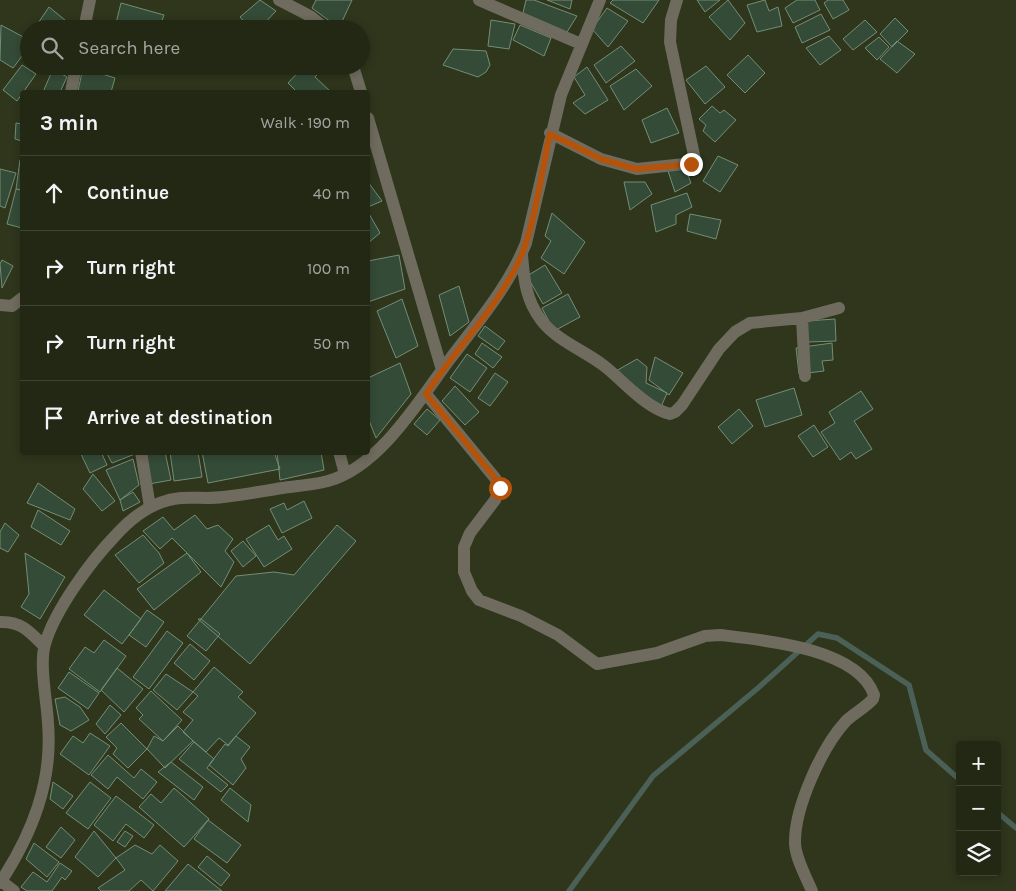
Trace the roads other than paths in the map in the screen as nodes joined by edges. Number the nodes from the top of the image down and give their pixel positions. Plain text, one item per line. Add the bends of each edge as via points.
1 (90, 0) edge
2 (279, 0) edge
3 (479, 0) edge
4 (600, 0) edge
5 (677, 0) edge
6 (86, 20) edge
7 (315, 20) edge
8 (581, 44) junction
9 (74, 75) edge
10 (356, 75) edge
11 (71, 90) edge
12 (360, 90) edge
13 (550, 134) junction
14 (371, 143) edge
15 (520, 258) junction
16 (20, 300) edge
17 (0, 305) edge
18 (839, 308) dead end
19 (802, 318) junction
20 (442, 370) junction
21 (805, 376) dead end
22 (426, 394) junction
23 (141, 455) edge
24 (341, 455) edge
25 (345, 474) junction
26 (150, 507) junction
27 (0, 622) edge
28 (44, 646) junction
29 (0, 882) edge
30 (14, 891) edge
31 (812, 891) edge

1 - 6 street
2 - 7 street
3 - 8 street
4 - 8 street
5 - 13 street via 669,34 694,163 636,169 601,159
8 - 13 street
9 - 11 street
10 - 12 street
13 - 15 street
14 - 20 street
15 - 19 street via 525,291 541,320 657,409 670,414 682,405 735,332 750,323
15 - 20 street via 499,295
16 - 17 street via 12,306
18 - 19 street
19 - 21 street
20 - 22 street
22 - 25 street via 372,454
22 - 31 street via 500,488 496,500 470,533 464,547 464,572 479,600 551,632 597,664 656,653 705,636 720,635 824,653 850,667 864,680 874,695 846,721 823,753 797,826 795,846
23 - 26 street
24 - 25 street
25 - 26 street via 329,481 222,498 179,498
26 - 28 street via 128,523 94,560 71,593
27 - 28 street via 22,625
28 - 29 street via 50,749 44,788 25,843
29 - 30 street

